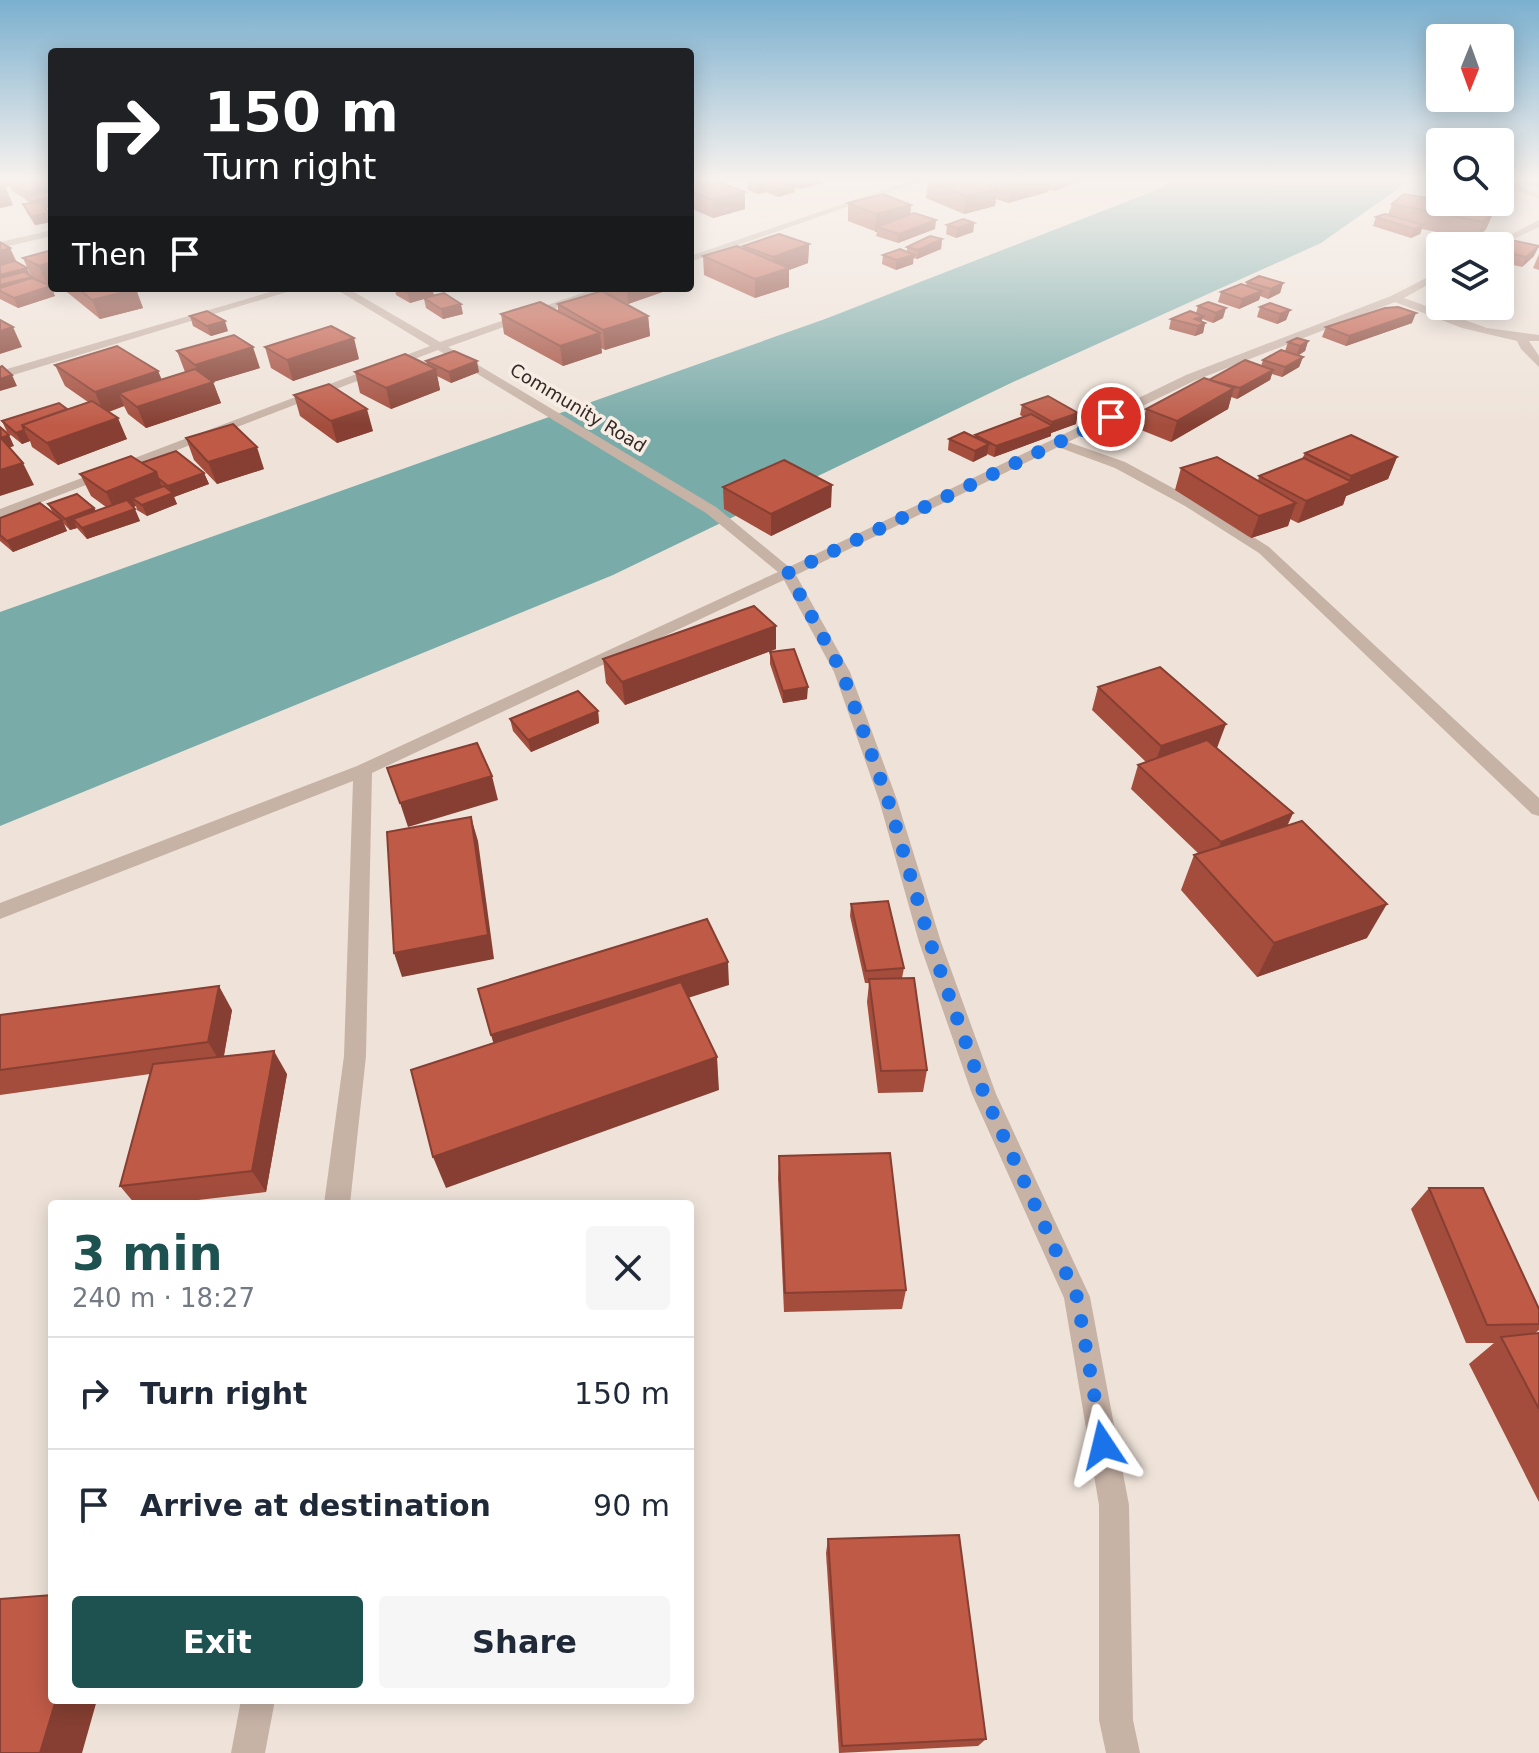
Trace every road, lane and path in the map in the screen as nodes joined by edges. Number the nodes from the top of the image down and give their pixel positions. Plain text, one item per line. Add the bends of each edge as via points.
1 (1426, 281) edge
2 (281, 292) edge
3 (346, 292) edge
4 (595, 292) edge
5 (1395, 298) junction
6 (1539, 338) edge
7 (1522, 339) junction
8 (437, 347) junction
9 (1539, 363) edge
10 (0, 375) edge
11 (1059, 443) junction
12 (0, 514) edge
13 (788, 573) junction
14 (363, 770) junction
15 (1539, 809) edge
16 (0, 911) edge
17 (337, 1200) edge
18 (257, 1704) edge
19 (248, 1753) edge
20 (1123, 1753) edge

1 - 5 street
2 - 10 street
3 - 8 street, Community Road
4 - 8 street
5 - 7 street via 1481,330
5 - 11 street via 1190,378
6 - 7 street
7 - 9 street
8 - 12 street
8 - 13 street, Community Road via 711,510
11 - 13 street
11 - 15 street via 1120,465 1264,550
13 - 14 street
13 - 20 street via 842,672 984,1094 1077,1297 1114,1505 1116,1720
14 - 16 street
14 - 17 street via 355,1056
18 - 19 street

